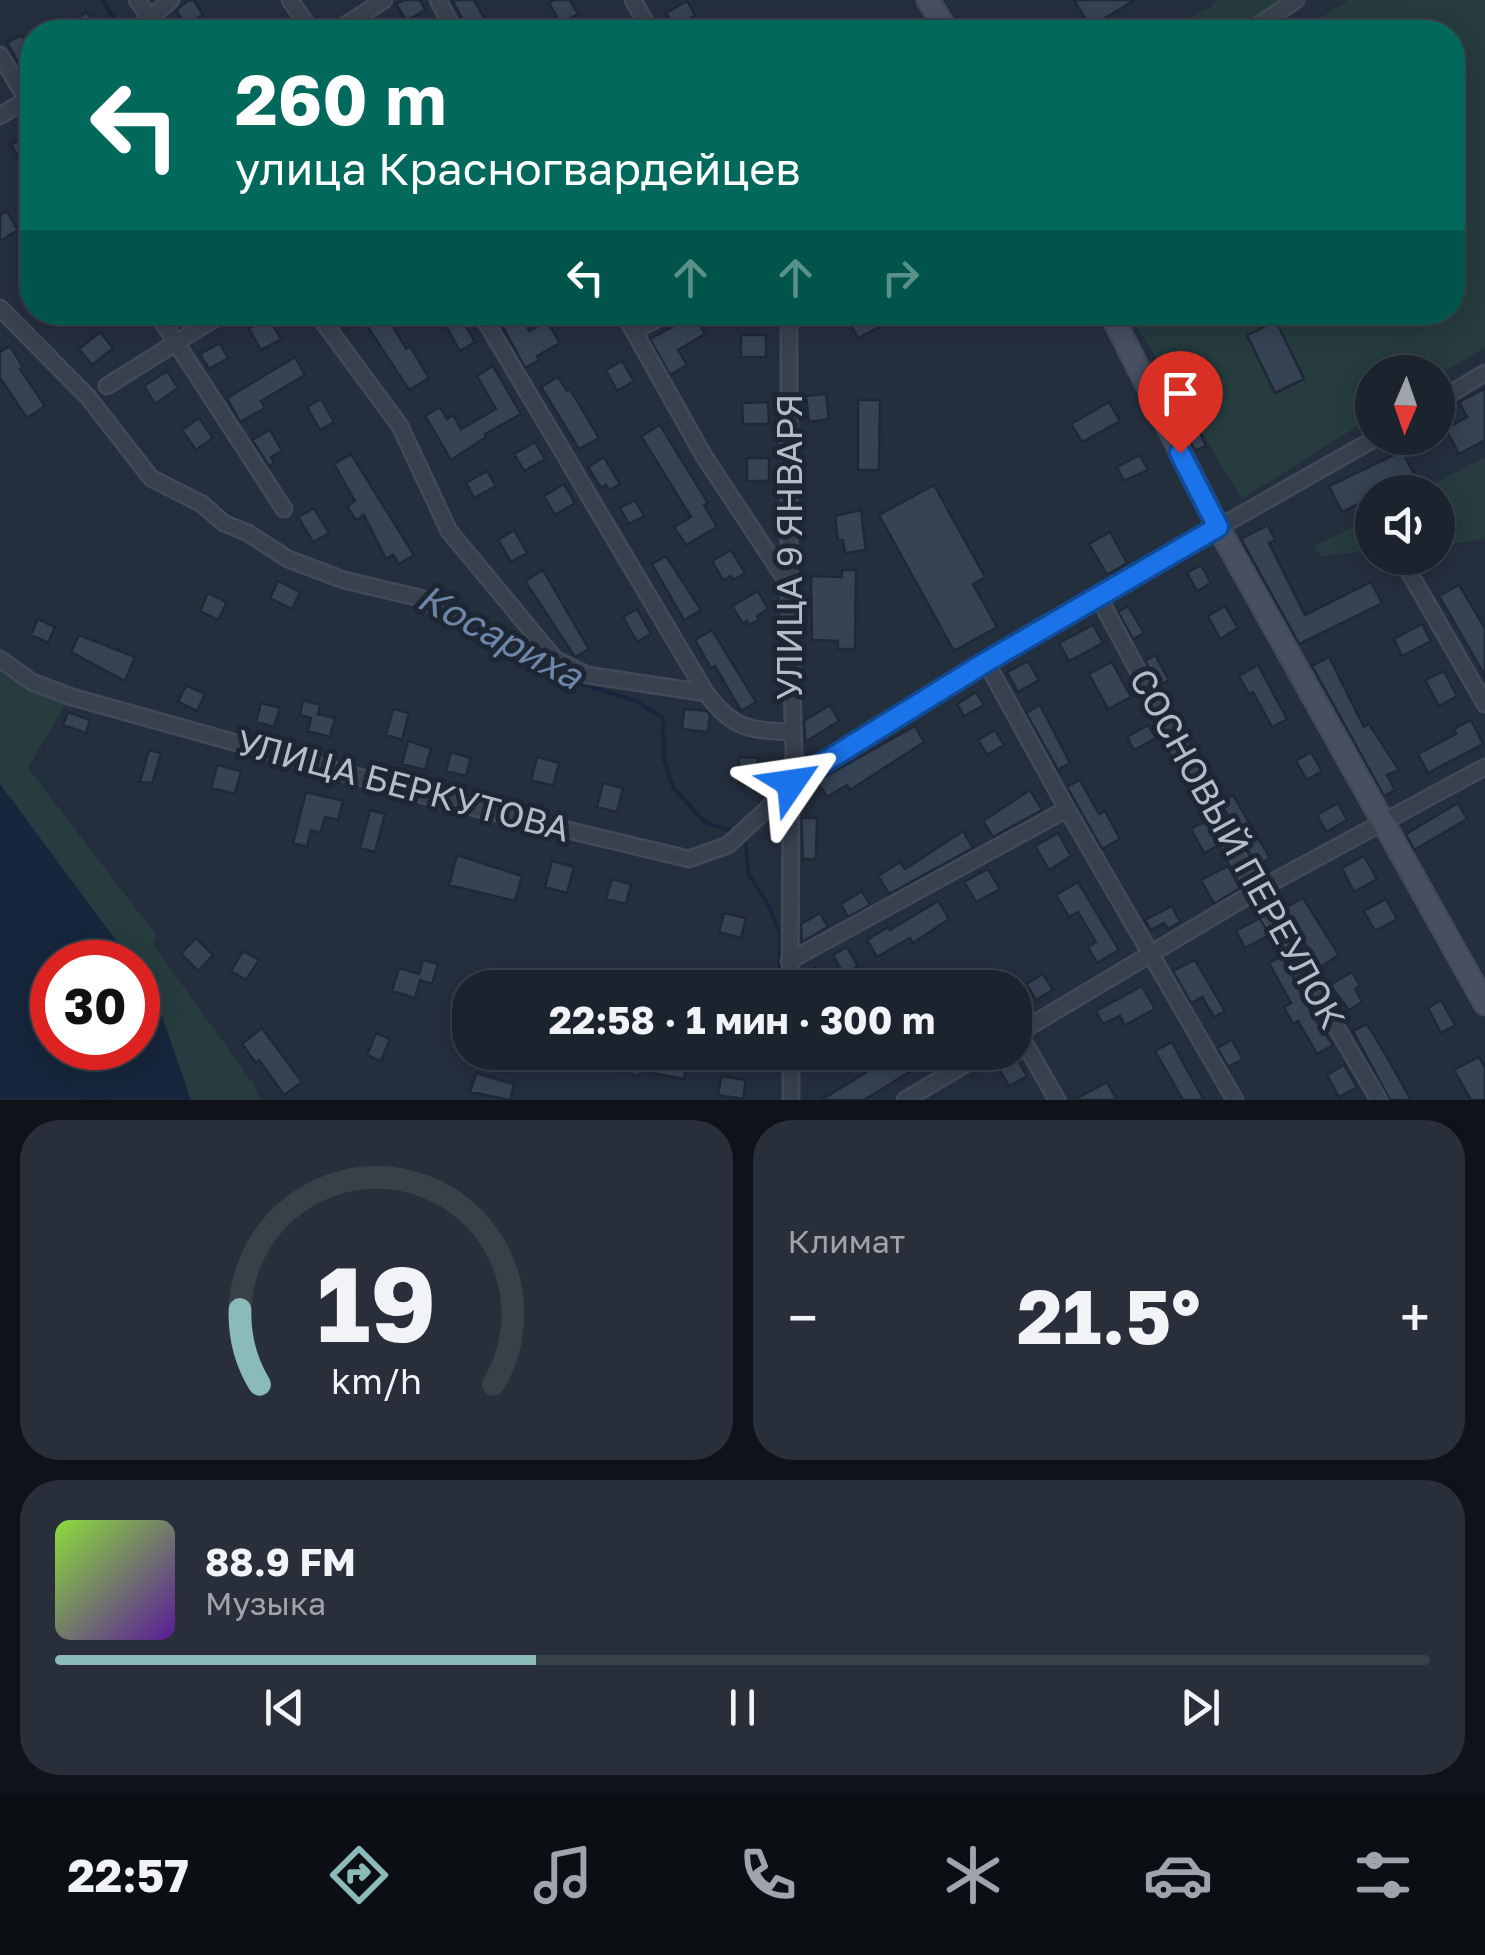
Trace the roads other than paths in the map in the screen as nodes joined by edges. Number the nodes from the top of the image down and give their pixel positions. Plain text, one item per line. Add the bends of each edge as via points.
1 (138, 0) edge
2 (171, 0) edge
3 (384, 0) edge
4 (1296, 0) edge
5 (151, 16) junction
6 (146, 20) edge
7 (154, 20) edge
8 (353, 20) edge
9 (1266, 20) edge
10 (0, 54) edge
11 (20, 84) edge
12 (0, 308) edge
13 (164, 325) edge
14 (204, 325) edge
15 (326, 325) edge
16 (488, 325) edge
17 (631, 325) edge
18 (645, 325) edge
19 (789, 325) edge
20 (1117, 325) edge
21 (634, 331) junction
22 (174, 343) junction
23 (1485, 372) edge
24 (107, 386) dead end
25 (1455, 391) edge
26 (1355, 450) edge
27 (284, 509) dead end
28 (1218, 527) junction
29 (1411, 575) edge
30 (789, 585) junction
31 (1098, 596) junction
32 (516, 648) dead end
33 (0, 658) edge
34 (986, 662) junction
35 (706, 693) junction
36 (1485, 704) edge
37 (791, 732) junction
38 (1485, 767) edge
39 (791, 783) junction
40 (1067, 810) junction
41 (1383, 820) junction
42 (1256, 891) junction
43 (1151, 954) junction
44 (790, 960) junction
45 (790, 970) edge
46 (1485, 1004) edge
47 (1032, 1025) edge
48 (1032, 1059) edge
49 (790, 1070) edge
50 (956, 1070) edge
51 (791, 1100) edge
52 (905, 1100) edge
53 (1057, 1100) edge
54 (1235, 1100) edge
55 (1379, 1100) edge

1 - 5 street
2 - 5 street
3 - 8 street
4 - 9 street
5 - 6 street
5 - 7 street
10 - 11 street
12 - 32 street via 88,397 152,478 288,559 420,598
13 - 22 street
14 - 22 street
15 - 35 street via 400,426 450,531 555,659 587,675
16 - 35 street
17 - 21 street
18 - 21 street
19 - 30 street, УЛИЦА 9 ЯНВАРЯ
20 - 28 street
21 - 30 street via 704,456
22 - 24 street
22 - 27 street
23 - 25 street
26 - 28 street, УЛИЦА БЕРКУТОВА
28 - 31 street, УЛИЦА БЕРКУТОВА
28 - 41 street
29 - 36 street
30 - 37 street, УЛИЦА 9 ЯНВАРЯ
31 - 34 street, УЛИЦА БЕРКУТОВА
31 - 42 street, СОСНОВЫЙ ПЕРЕУЛОК
33 - 39 street, УЛИЦА БЕРКУТОВА via 32,682 72,697 438,799 690,859 728,845
34 - 39 street, УЛИЦА БЕРКУТОВА
34 - 40 street
35 - 37 street via 738,726
37 - 39 street, УЛИЦА 9 ЯНВАРЯ
38 - 41 street
39 - 44 street, УЛИЦА 9 ЯНВАРЯ
40 - 43 street
40 - 44 street
41 - 42 street
41 - 46 street
42 - 43 street
42 - 55 street, СОСНОВЫЙ ПЕРЕУЛОК
43 - 47 street
43 - 54 street
44 - 45 street, УЛИЦА 9 ЯНВАРЯ
48 - 53 street
49 - 51 street
50 - 52 street

